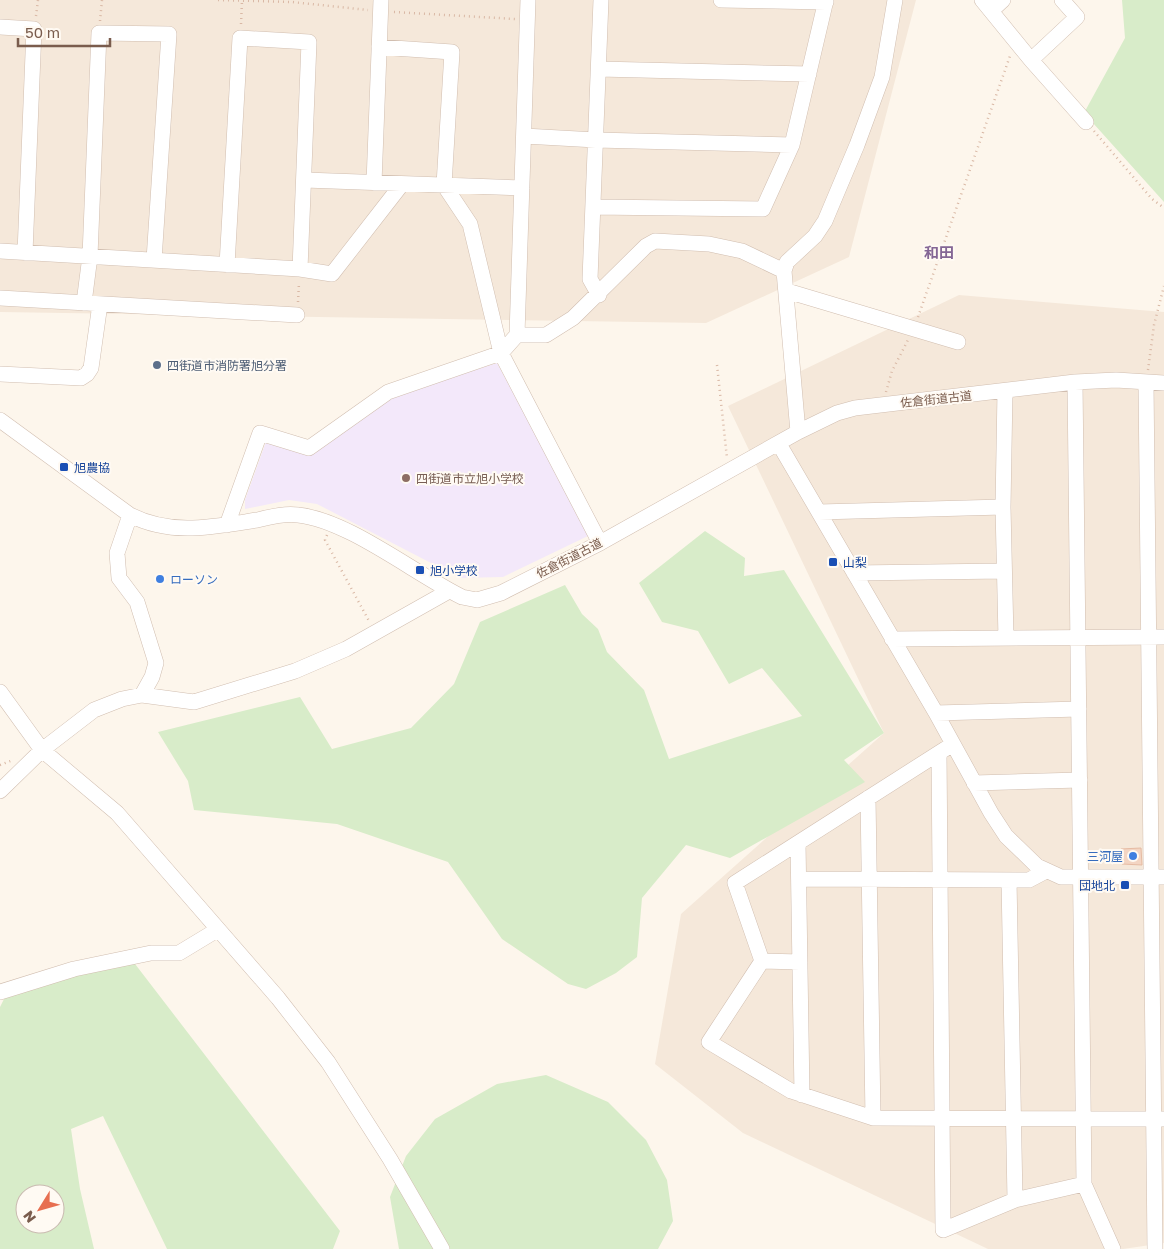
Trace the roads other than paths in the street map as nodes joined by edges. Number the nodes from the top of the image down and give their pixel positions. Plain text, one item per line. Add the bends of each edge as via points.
1 (528, 0) edge
2 (601, 0) edge
3 (721, 0) edge
4 (896, 0) edge
5 (1004, 0) edge
6 (1062, 0) edge
7 (826, 1) edge
8 (987, 5) edge
9 (381, 6) edge
10 (0, 26) edge
11 (379, 47) junction
12 (1031, 60) junction
13 (599, 68) junction
14 (809, 74) junction
15 (1086, 122) road end
16 (524, 136) junction
17 (596, 140) junction
18 (792, 145) junction
19 (305, 180) junction
20 (374, 183) junction
21 (402, 184) junction
22 (444, 185) junction
23 (522, 188) junction
24 (593, 207) junction
25 (0, 251) edge
26 (25, 253) junction
27 (90, 256) junction
28 (154, 260) junction
29 (227, 264) junction
30 (300, 269) junction
31 (784, 270) junction
32 (787, 291) junction
33 (598, 295) junction
34 (0, 298) edge
35 (84, 304) junction
36 (100, 304) junction
37 (297, 315) road end
38 (518, 335) junction
39 (958, 342) dead end
40 (501, 353) junction
41 (0, 374) edge
42 (1076, 382) junction
43 (1146, 382) junction
44 (1164, 383) edge
45 (1005, 391) junction
46 (0, 420) edge
47 (798, 432) junction
48 (780, 444) junction
49 (1003, 507) junction
50 (819, 512) junction
51 (130, 515) junction
52 (226, 525) junction
53 (600, 543) junction
54 (1004, 571) junction
55 (854, 573) junction
56 (449, 591) junction
57 (1157, 637) edge
58 (1006, 638) junction
59 (1078, 638) junction
60 (892, 639) junction
61 (0, 692) edge
62 (142, 695) junction
63 (1079, 710) junction
64 (936, 713) junction
65 (953, 744) junction
66 (42, 750) junction
67 (939, 753) junction
68 (1080, 780) junction
69 (974, 783) junction
70 (0, 791) edge
71 (868, 798) junction
72 (798, 843) junction
73 (1046, 871) junction
74 (1158, 877) edge
75 (1081, 878) junction
76 (799, 879) junction
77 (870, 879) junction
78 (940, 879) junction
79 (1009, 880) junction
80 (217, 930) junction
81 (762, 961) junction
82 (800, 962) junction
83 (0, 992) edge
84 (802, 1095) junction
85 (873, 1118) junction
86 (942, 1119) junction
87 (1014, 1119) junction
88 (1084, 1119) junction
89 (1159, 1119) edge
90 (1084, 1184) junction
91 (1015, 1200) junction
92 (442, 1249) edge
93 (1113, 1249) edge
94 (1155, 1249) edge

1 - 16 street
2 - 13 street
3 - 7 street
4 - 31 street via 882,77 857,145 825,222
5 - 8 street
6 - 12 street via 1077,17
7 - 14 street
8 - 12 street
9 - 11 street
10 - 26 street via 34,28
11 - 20 street
11 - 22 street via 452,52
12 - 15 street
13 - 14 street
13 - 17 street
14 - 18 street
16 - 17 street
16 - 23 street
17 - 18 street
17 - 24 street
18 - 24 street via 763,209
19 - 20 street
19 - 29 street via 309,42 240,38
19 - 30 street
20 - 21 street
21 - 22 street
21 - 30 street via 332,274
22 - 23 street
22 - 40 street via 470,224
23 - 38 street
24 - 33 street via 590,279
25 - 26 street
26 - 27 street
27 - 28 street
27 - 28 street via 99,33 169,34
27 - 35 street
28 - 29 street
29 - 30 street
31 - 32 street
31 - 33 street via 742,251 709,244 655,241 646,246
32 - 39 street
32 - 47 street
33 - 38 street via 573,318 546,335
34 - 35 street
35 - 36 street
36 - 37 street
36 - 41 street via 88,374 81,378
38 - 40 street
40 - 52 street via 388,392 309,448 260,433
40 - 53 street
42 - 43 street, 佐倉街道古道
42 - 45 street, 佐倉街道古道
42 - 59 street
43 - 44 street, 佐倉街道古道
43 - 57 street
45 - 47 street, 佐倉街道古道 via 855,408
45 - 49 street
46 - 51 street, 佐倉街道古道
47 - 48 street, 佐倉街道古道
48 - 50 street
48 - 53 street, 佐倉街道古道
49 - 50 street
49 - 54 street
50 - 55 street
51 - 52 street, 佐倉街道古道 via 145,523 176,529
51 - 62 street via 117,553 119,578 137,602 156,663
52 - 56 street, 佐倉街道古道 via 297,515 312,517 349,532
53 - 56 street, 佐倉街道古道 via 489,598 477,600
54 - 55 street
54 - 58 street
55 - 60 street
56 - 62 street via 346,649 295,671 194,702
57 - 59 street
57 - 74 street
58 - 59 street
58 - 60 street
59 - 63 street
60 - 64 street
61 - 66 street
62 - 66 street via 94,710
63 - 64 street
63 - 68 street
64 - 65 street
65 - 67 street
65 - 69 street
66 - 70 street
66 - 80 street via 117,813
67 - 71 street
67 - 78 street
68 - 69 street
68 - 75 street
69 - 73 street via 1006,836
71 - 72 street
71 - 77 street
72 - 76 street
72 - 81 street via 735,883
73 - 75 street via 1061,877
73 - 79 street via 1029,880
74 - 75 street
74 - 89 street
75 - 88 street
76 - 77 street
76 - 82 street
77 - 78 street
77 - 85 street
78 - 79 street
78 - 86 street
79 - 87 street
80 - 83 street via 179,953 151,953 74,969
80 - 92 street via 278,998 328,1062
81 - 82 street
81 - 84 street via 709,1042
82 - 84 street
84 - 85 street
85 - 86 street
86 - 87 street
86 - 91 street via 943,1230
87 - 88 street
87 - 91 street
88 - 89 street
88 - 90 street
89 - 94 street
90 - 91 street
90 - 93 street

